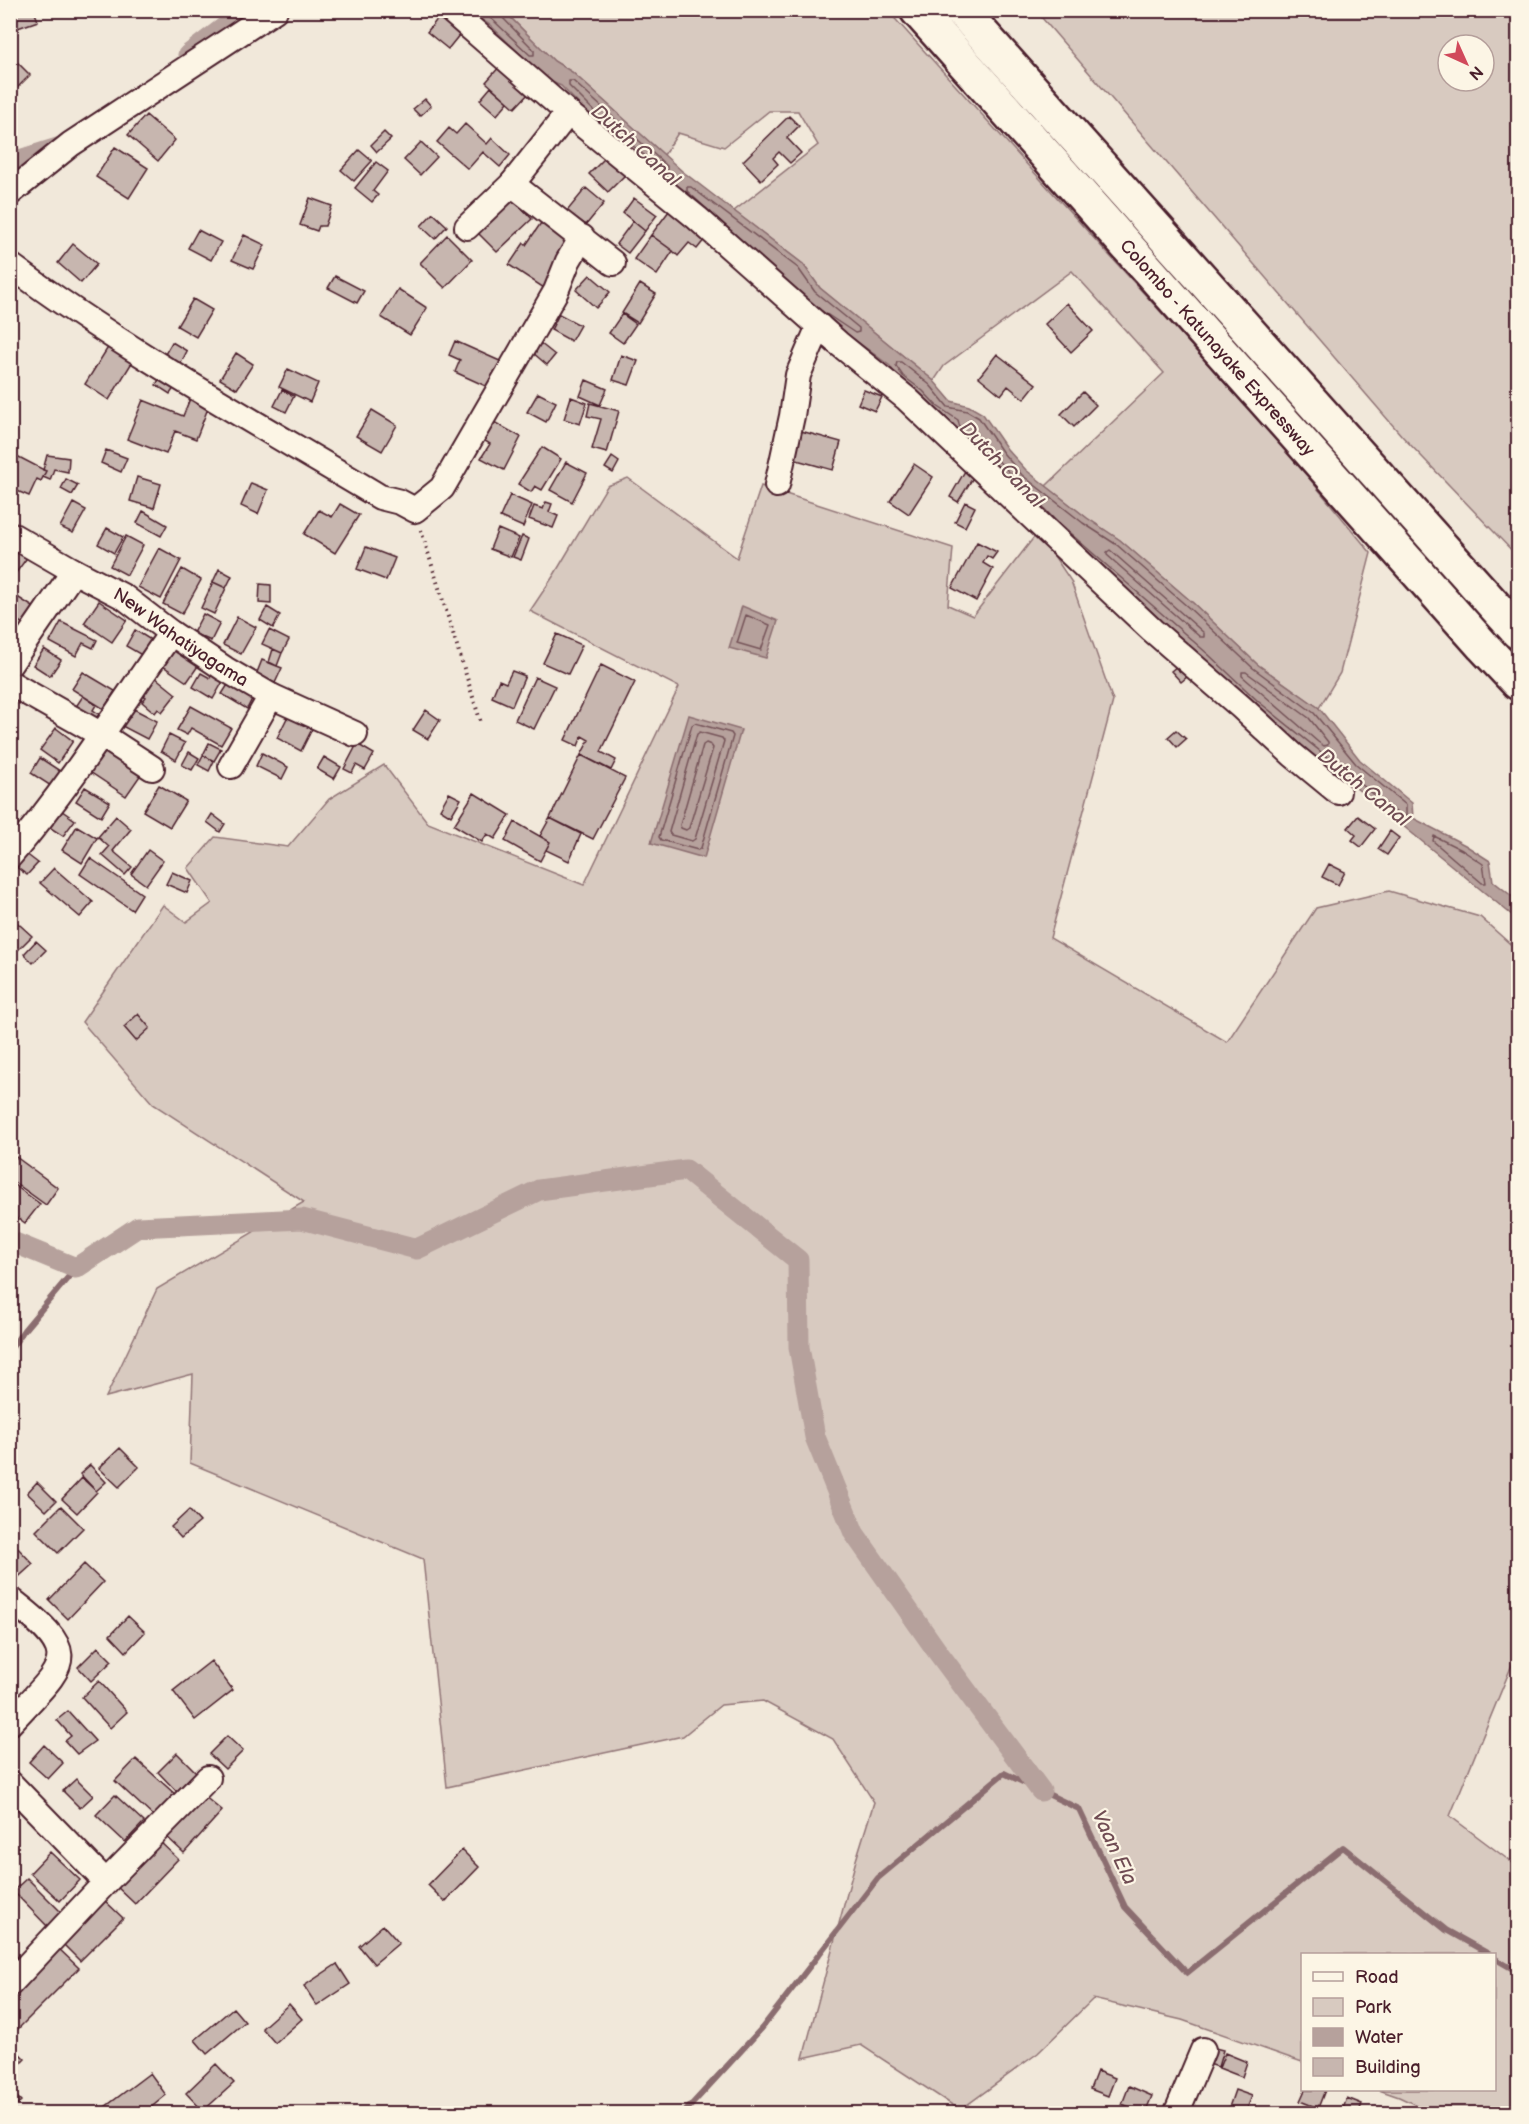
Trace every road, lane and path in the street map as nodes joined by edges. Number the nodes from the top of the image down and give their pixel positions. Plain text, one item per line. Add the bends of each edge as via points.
1 (275, 10) edge
2 (450, 10) edge
3 (917, 10) edge
4 (961, 10) edge
5 (568, 113) junction
6 (512, 184) junction
7 (10, 193) edge
8 (467, 227) dead end
9 (582, 237) junction
10 (613, 263) dead end
11 (10, 265) edge
12 (819, 326) junction
13 (777, 485) dead end
14 (415, 510) junction
15 (10, 534) edge
16 (74, 571) junction
17 (1518, 632) edge
18 (171, 633) junction
19 (10, 664) edge
20 (10, 683) edge
21 (1518, 683) edge
22 (271, 696) junction
23 (481, 723) dead end
24 (355, 734) dead end
25 (100, 735) junction
26 (231, 766) dead end
27 (152, 768) dead end
28 (1338, 792) dead end
29 (10, 856) edge
30 (10, 1599) edge
31 (10, 1724) edge
32 (208, 1778) dead end
33 (10, 1783) edge
34 (106, 1882) junction
35 (10, 1984) edge
36 (1203, 2050) dead end
37 (1176, 2114) edge

1 - 7 street via 71,144
2 - 5 street
3 - 21 highway, Colombo - Katunayake Expressway
4 - 17 highway, Colombo - Katunayake Expressway
5 - 6 street
5 - 12 street via 697,218
6 - 8 street
6 - 9 street
9 - 10 street
9 - 14 street via 556,291 442,488
11 - 14 street via 206,394 380,497
12 - 13 street via 798,375
12 - 28 street via 907,399 1152,630
14 - 23 path
15 - 16 street, New Wahatiyagama
16 - 18 street, New Wahatiyagama via 123,597
16 - 19 street
18 - 22 street, New Wahatiyagama
18 - 25 street
20 - 25 street
22 - 24 street, New Wahatiyagama
22 - 26 street
25 - 27 street
25 - 29 street via 40,821
30 - 31 street via 51,1633 61,1656 50,1682
32 - 34 street
33 - 34 street
34 - 35 street
36 - 37 street

